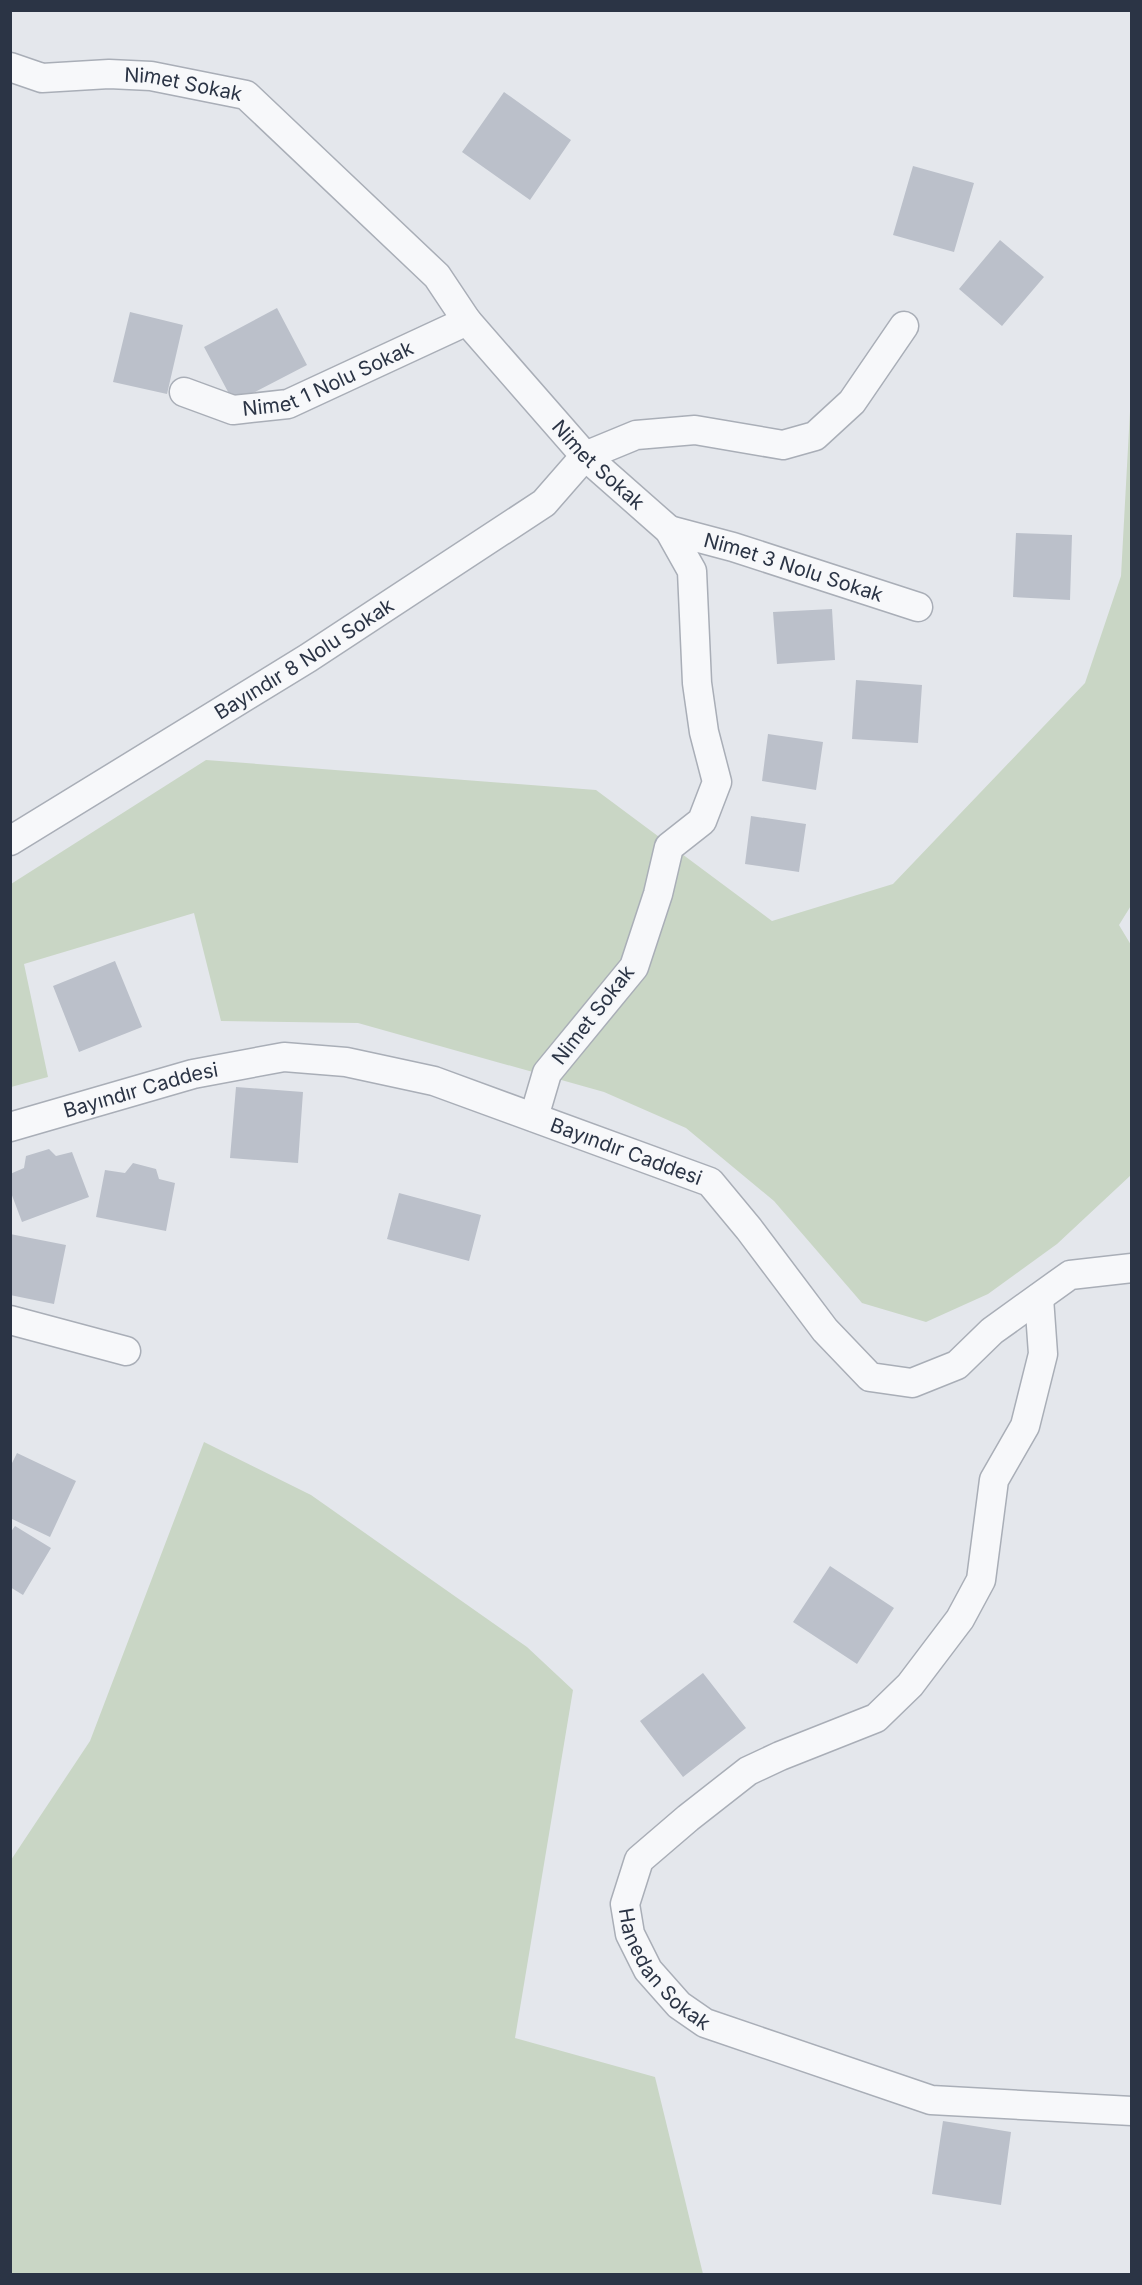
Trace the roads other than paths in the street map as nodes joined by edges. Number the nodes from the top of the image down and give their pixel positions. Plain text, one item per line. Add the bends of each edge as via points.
1 (10, 67) edge
2 (467, 321) junction
3 (904, 326) dead end
4 (184, 392) dead end
5 (585, 456) junction
6 (669, 530) junction
7 (918, 607) dead end
8 (10, 841) edge
9 (534, 1117) junction
10 (10, 1127) edge
11 (1131, 1268) edge
12 (1039, 1298) junction
13 (10, 1320) edge
14 (126, 1351) dead end
15 (1131, 2111) edge

1 - 2 street, Nimet Sokak via 42,78 151,75 246,95 437,276
2 - 4 street, Nimet 1 Nolu Sokak via 288,404 233,410
2 - 5 street, Nimet Sokak
3 - 5 street via 852,402 815,436 783,445 695,430 636,435
5 - 6 street, Nimet Sokak
5 - 8 street, Bayındır 8 Nolu Sokak via 544,503 308,658
6 - 7 street, Nimet 3 Nolu Sokak
6 - 9 street, Nimet Sokak via 692,571 697,683 717,782 702,821 669,847 634,967 547,1073
9 - 10 street, Bayındır Caddesi via 434,1081 346,1062 284,1057 193,1074
9 - 12 street, Bayındır Caddesi via 710,1182 825,1330 870,1377 912,1383 957,1365 992,1332
11 - 12 street, Bayındır Caddesi via 1070,1275
12 - 15 street, Hanedan Sokak via 1043,1354 1028,1416 994,1480 981,1580 960,1619 910,1685 876,1718 748,1771 688,1818 639,1860 625,1904 630,1934 648,1970 679,2005 705,2023 931,2100
13 - 14 street

